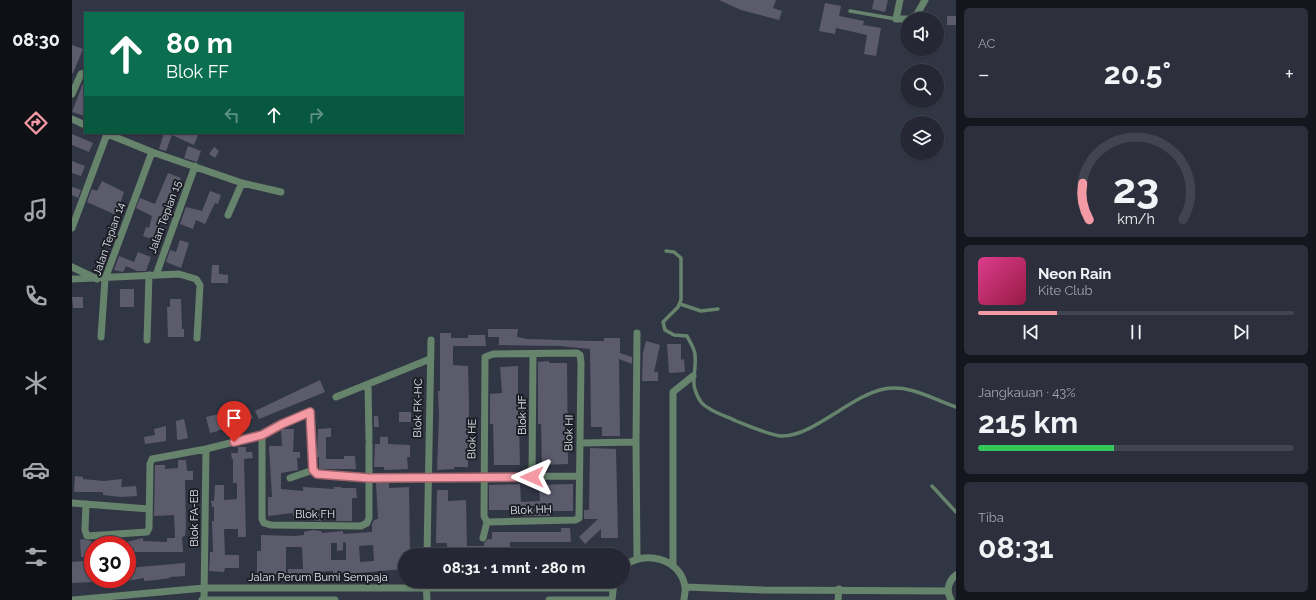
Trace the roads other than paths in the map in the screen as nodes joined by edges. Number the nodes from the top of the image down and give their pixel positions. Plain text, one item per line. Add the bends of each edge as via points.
1 (900, 0) edge
2 (925, 0) edge
3 (850, 11) dead end
4 (918, 12) edge
5 (896, 19) junction
6 (900, 19) edge
7 (84, 73) edge
8 (72, 94) edge
9 (72, 119) edge
10 (84, 125) edge
11 (106, 134) edge
12 (108, 134) edge
13 (152, 152) junction
14 (195, 166) junction
15 (242, 183) junction
16 (281, 192) dead end
17 (228, 215) dead end
18 (72, 228) edge
19 (666, 251) dead end
20 (72, 267) edge
21 (152, 275) junction
22 (72, 279) edge
23 (97, 279) junction
24 (105, 279) junction
25 (680, 304) junction
26 (718, 309) dead end
27 (637, 333) dead end
28 (101, 337) dead end
29 (197, 338) dead end
30 (147, 340) dead end
31 (431, 340) dead end
32 (533, 354) junction
33 (430, 359) junction
34 (693, 376) junction
35 (368, 384) junction
36 (336, 398) dead end
37 (956, 407) edge
38 (262, 435) junction
39 (580, 442) junction
40 (636, 442) junction
41 (206, 449) junction
42 (313, 470) junction
43 (578, 476) junction
44 (428, 477) junction
45 (483, 477) junction
46 (532, 477) junction
47 (290, 478) dead end
48 (369, 478) junction
49 (932, 486) dead end
50 (72, 503) edge
51 (86, 504) junction
52 (149, 509) junction
53 (956, 512) edge
54 (580, 515) joint
55 (486, 519) junction
56 (483, 538) dead end
57 (427, 548) edge
58 (637, 558) junction
59 (630, 562) edge
60 (673, 566) junction
61 (956, 575) edge
62 (398, 585) edge
63 (685, 587) junction
64 (204, 588) junction
65 (426, 588) edge
66 (613, 588) edge
67 (838, 589) junction
68 (948, 591) junction
69 (73, 600) edge
70 (204, 600) edge
71 (335, 600) edge
72 (427, 600) edge
73 (549, 600) edge
74 (612, 600) edge
75 (684, 600) edge
76 (838, 600) edge
77 (951, 600) edge

1 - 5 street
2 - 4 street
3 - 5 lane
5 - 6 street
7 - 8 street via 78,77
9 - 10 street
11 - 18 street
12 - 13 street
13 - 14 street
13 - 24 street, Jalan Tepian 14
14 - 15 street
14 - 21 street, Jalan Tepian 15
15 - 16 street
15 - 17 street
19 - 25 lane via 674,252 681,258
20 - 23 street
21 - 24 street
21 - 29 street via 179,274 196,279 200,285
21 - 30 street, Jalan Tepian 15
22 - 23 street
23 - 24 street
24 - 28 street, Jalan Tepian 14
25 - 26 lane via 701,311
25 - 34 lane via 663,322 665,330 674,335 687,336 695,354
27 - 40 street
31 - 33 street, Blok FK-HC
32 - 39 street, Blok HI via 580,355
32 - 45 street, Blok HE via 485,357
32 - 46 street, Blok HF
33 - 35 street
33 - 44 street, Blok FK-HC
34 - 37 lane via 694,387 702,404 746,425 782,436 800,432 853,402 883,389 904,388
34 - 60 street via 673,392
35 - 36 street
35 - 48 street
38 - 41 street
38 - 42 street via 310,412
38 - 48 street, Blok FH via 263,521 271,525 361,526 367,523 369,518
39 - 40 street
39 - 43 street, Blok HI
40 - 58 street
41 - 52 street via 152,459
41 - 64 street, Blok FA-EB
42 - 47 street
42 - 48 street via 317,474
43 - 46 street
43 - 54 street, Blok HI
44 - 45 street
44 - 48 street
44 - 57 street, Blok FK-HC
45 - 46 street
45 - 55 street, Blok HE
49 - 53 lane
50 - 51 street
51 - 52 street
51 - 52 street via 87,536 147,532
54 - 55 street, Blok HH via 575,520
55 - 56 street, Blok HE
58 - 59 street
58 - 60 street via 662,559
60 - 63 street
61 - 68 street
62 - 64 street, Jalan Perum Bumi Sempaja
63 - 67 street
63 - 75 street
64 - 69 street, Jalan Perum Bumi Sempaja
64 - 70 street, Blok FA-EB
65 - 72 street
66 - 74 street
67 - 68 street
67 - 76 street
68 - 77 street
70 - 71 street, Jalan Perum Bumi Sempaja
73 - 74 street

